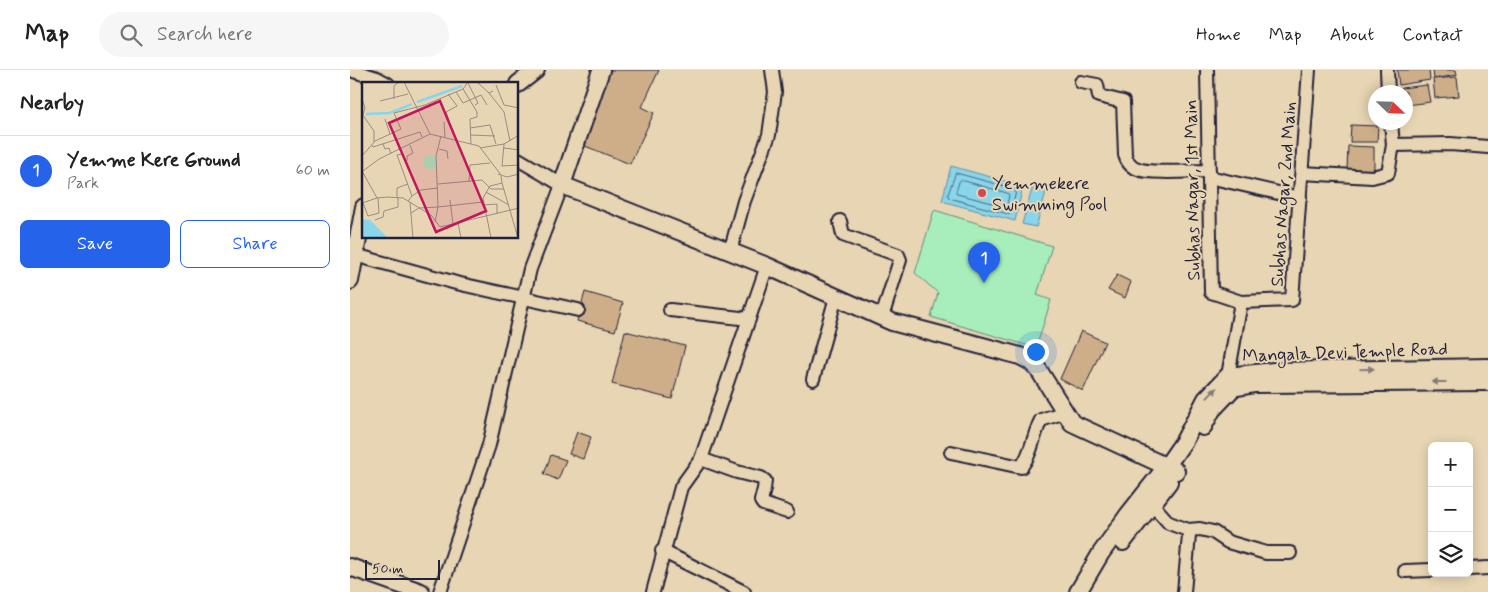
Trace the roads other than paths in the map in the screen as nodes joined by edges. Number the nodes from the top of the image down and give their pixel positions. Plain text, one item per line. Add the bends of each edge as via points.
1 (350, 70) edge
2 (536, 70) edge
3 (601, 70) edge
4 (772, 70) edge
5 (1207, 70) edge
6 (1310, 70) edge
7 (1387, 70) edge
8 (384, 82) edge
9 (1081, 82) dead end
10 (519, 83) edge
11 (1388, 85) edge
12 (1392, 130) edge
13 (1393, 145) junction
14 (1488, 147) edge
15 (519, 160) edge
16 (1302, 172) junction
17 (1209, 174) junction
18 (562, 185) junction
19 (1300, 198) junction
20 (362, 218) edge
21 (840, 221) dead end
22 (730, 252) junction
23 (355, 255) junction
24 (767, 266) junction
25 (350, 281) edge
26 (836, 297) junction
27 (523, 298) junction
28 (1241, 302) junction
29 (578, 310) dead end
30 (670, 310) dead end
31 (882, 317) junction
32 (749, 319) junction
33 (1488, 368) edge
34 (813, 379) dead end
35 (1231, 382) junction
36 (1488, 382) edge
37 (1066, 412) junction
38 (951, 452) dead end
39 (701, 459) junction
40 (1171, 469) junction
41 (1152, 504) junction
42 (787, 512) dead end
43 (1188, 530) junction
44 (662, 551) junction
45 (1290, 553) dead end
46 (350, 567) edge
47 (1488, 568) edge
48 (1473, 569) edge
49 (1428, 570) edge
50 (1405, 572) dead end
51 (412, 590) edge
52 (440, 592) edge
53 (653, 592) edge
54 (744, 592) edge
55 (1078, 592) edge
56 (1090, 592) edge
57 (1184, 592) edge

1 - 8 street
2 - 10 street
3 - 18 street
4 - 22 street via 775,92 768,135
5 - 17 street, Subhas Nagar, 1st Main
6 - 16 street, Subhas Nagar, 2nd Main
7 - 11 street
9 - 17 street via 1097,85 1099,96 1124,102 1125,156 1132,166 1144,170
12 - 13 street
13 - 14 street
13 - 16 street via 1388,173 1372,177
15 - 18 street
16 - 19 street, Subhas Nagar, 2nd Main
17 - 19 street
17 - 28 street, Subhas Nagar, 1st Main via 1211,292
18 - 22 street
18 - 27 street via 530,269
19 - 28 street, Subhas Nagar, 2nd Main via 1292,300
20 - 23 street
21 - 31 street via 842,235 898,255 900,260
22 - 24 street
23 - 25 street
23 - 27 street
24 - 26 street
24 - 32 street
26 - 31 street
26 - 34 street
27 - 29 street
27 - 52 street via 489,445
28 - 35 street
30 - 32 street
31 - 37 street via 1020,356 1038,369
32 - 39 street
35 -> 33 street, Mangala Devi Temple Road via 1274,371
36 -> 35 street, Mangala Devi Temple Road
35 - 40 street, Mangala Devi Temple Road via 1206,399
37 - 38 street via 1041,420 1028,458 1021,467
37 - 40 street via 1072,423
39 - 42 street via 761,478 765,481 763,504
39 - 44 street via 681,487
40 - 41 street, Mangala Devi Temple Road
40 - 55 street, Mangala Devi Temple Road via 1128,515
41 - 43 street via 1169,523
41 - 56 street, Mangala Devi Temple Road
43 - 45 street via 1213,532 1228,542 1266,553
43 - 57 street
44 - 53 street
44 - 54 street
46 - 51 street
47 - 48 street
49 - 50 street

